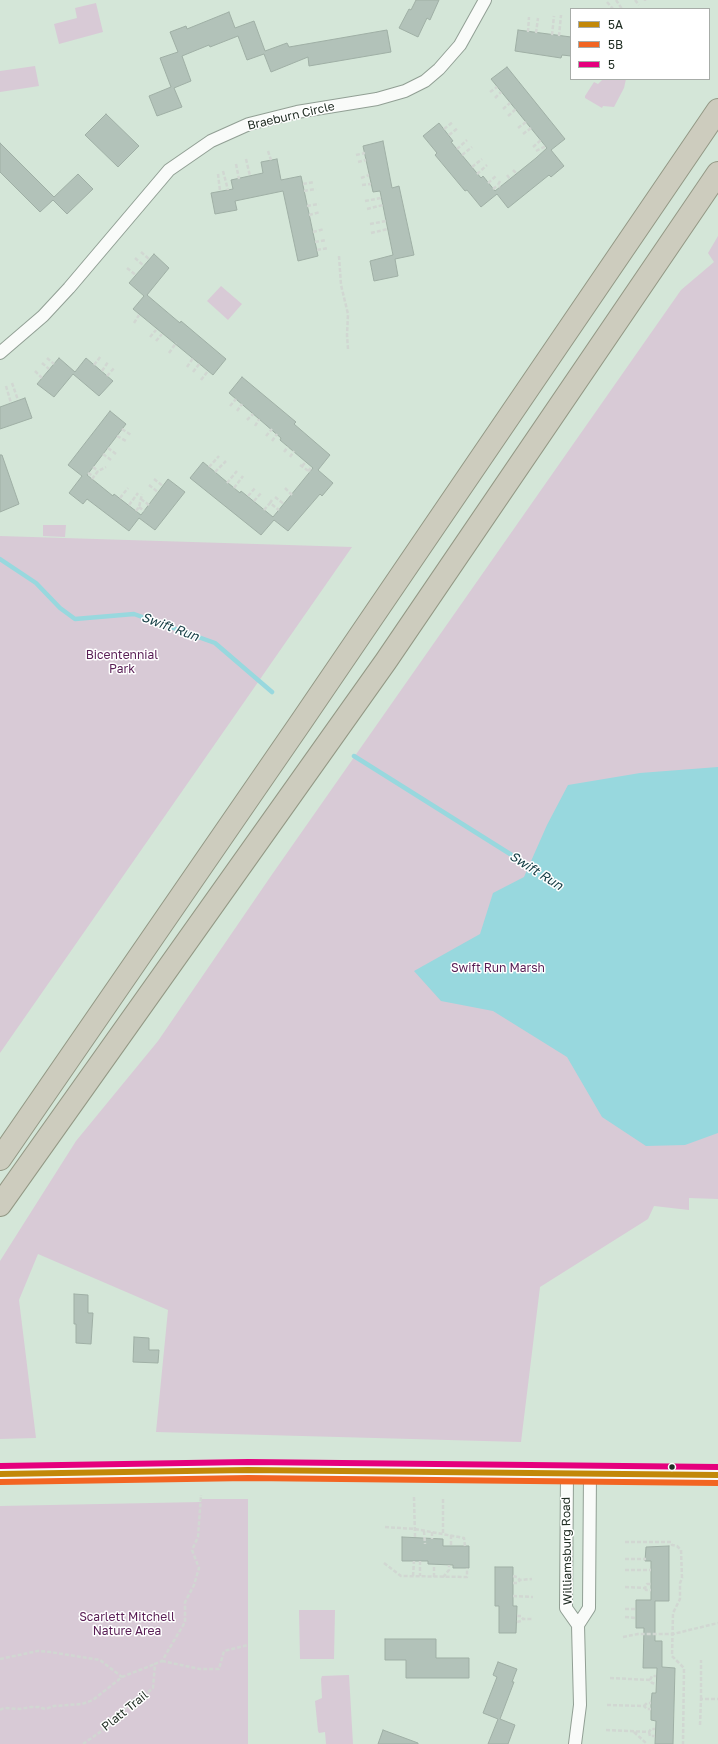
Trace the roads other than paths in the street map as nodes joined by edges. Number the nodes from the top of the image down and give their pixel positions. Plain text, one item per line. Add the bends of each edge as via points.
1 (485, 0) edge
2 (718, 110) edge
3 (718, 174) edge
4 (0, 353) edge
5 (0, 1159) edge
6 (0, 1205) edge
7 (567, 1473) junction
8 (590, 1473) junction
9 (0, 1474) edge
10 (718, 1475) edge
11 (578, 1625) junction
12 (575, 1744) edge

1 - 4 street, Braeburn Circle via 460,45 425,81 405,91 377,99 298,112 249,124 211,141 169,170 48,311
2 - 5 highway via 306,716
3 - 6 highway via 386,661
7 - 8 main road
7 - 9 main road via 248,1470
7 - 11 street, Williamsburg Road via 566,1608
8 - 10 main road
8 - 11 street, Williamsburg Road via 589,1608
11 - 12 street via 580,1705

